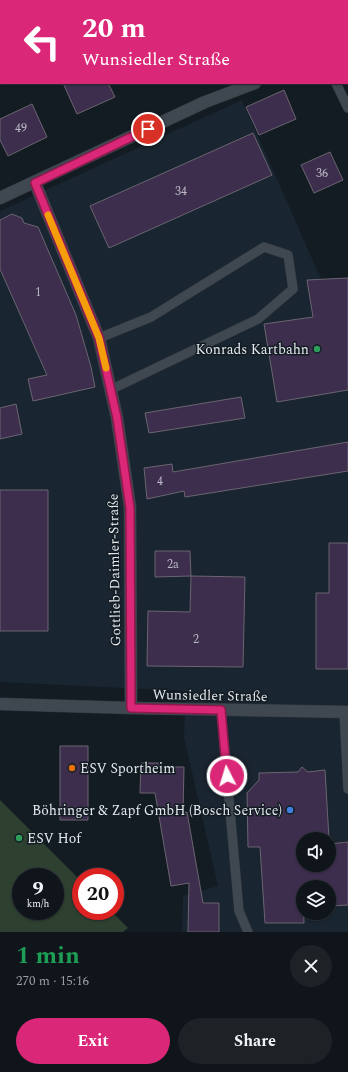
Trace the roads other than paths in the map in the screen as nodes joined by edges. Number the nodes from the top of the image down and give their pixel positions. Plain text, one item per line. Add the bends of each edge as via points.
1 (252, 84) edge
2 (336, 84) edge
3 (348, 108) edge
4 (35, 183) junction
5 (0, 198) edge
6 (99, 338) junction
7 (110, 390) junction
8 (0, 704) edge
9 (131, 708) junction
10 (221, 710) junction
11 (346, 712) edge
12 (348, 789) edge
13 (248, 932) edge

1 - 4 street via 205,102
2 - 3 lane
4 - 5 street
4 - 6 street, Gottlieb-Daimler-Straße
6 - 7 street, Gottlieb-Daimler-Straße
6 - 7 lane via 151,317 264,247 288,255 293,289 258,319
7 - 9 street, Gottlieb-Daimler-Straße via 117,418 130,508
8 - 9 street, Wunsiedler Straße
9 - 10 street, Wunsiedler Straße
10 - 11 street, Wunsiedler Straße
10 - 13 lane via 239,911
11 - 12 lane

